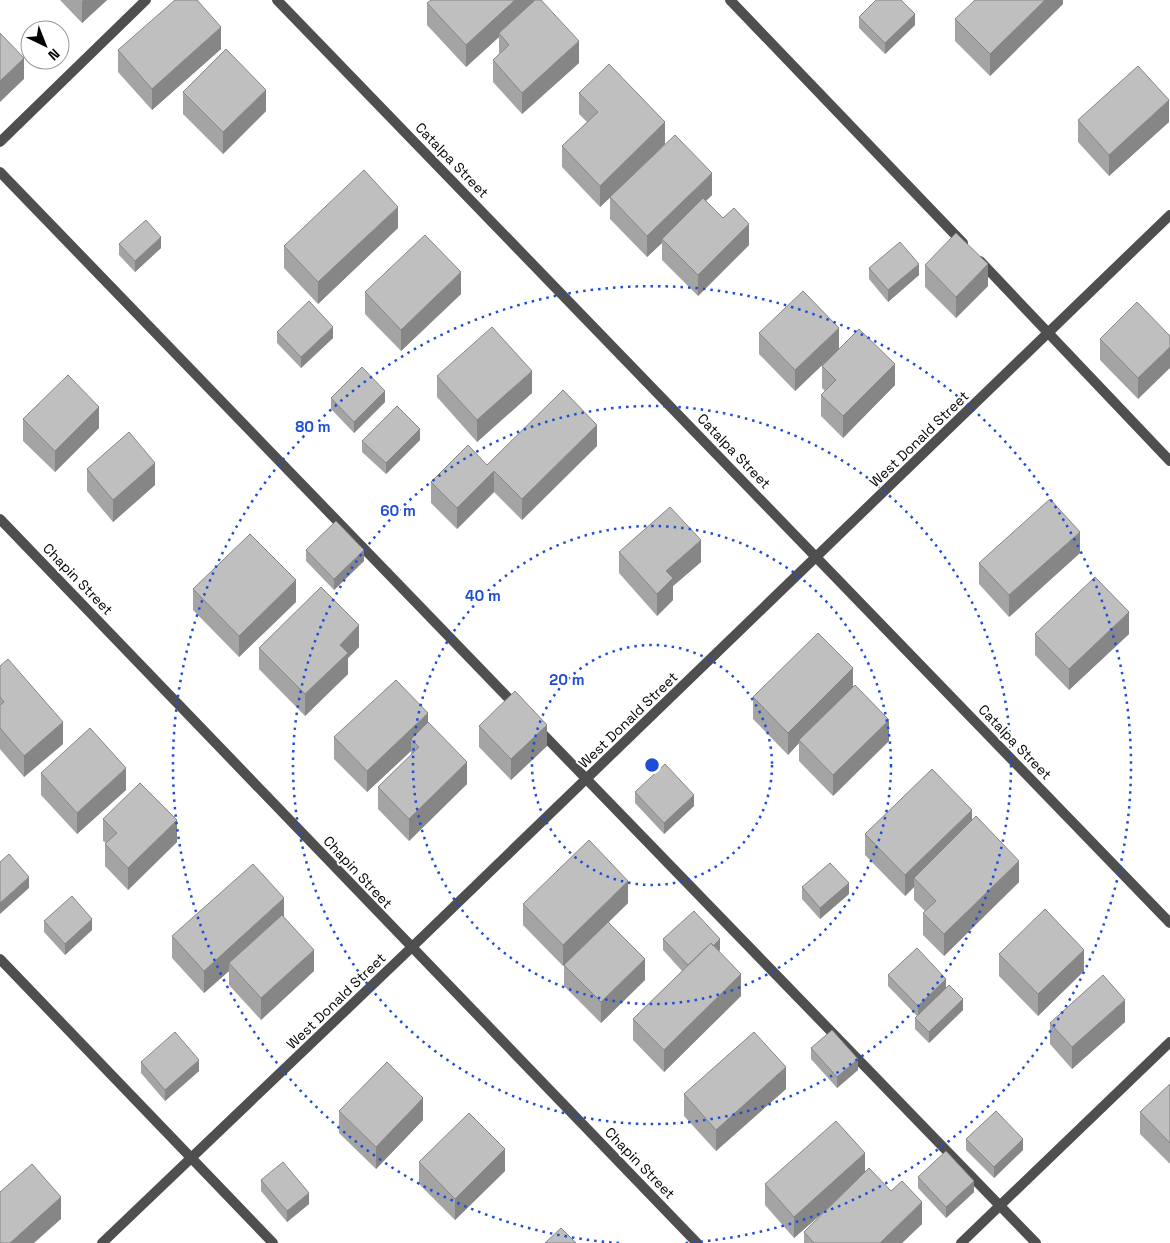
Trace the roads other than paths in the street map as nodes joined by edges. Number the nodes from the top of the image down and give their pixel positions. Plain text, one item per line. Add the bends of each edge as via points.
1 (146, 0) edge
2 (277, 0) edge
3 (730, 0) edge
4 (0, 142) edge
5 (0, 172) edge
6 (1170, 215) edge
7 (1048, 332) junction
8 (1170, 461) edge
9 (0, 519) edge
10 (817, 556) junction
11 (587, 779) junction
12 (1170, 922) edge
13 (411, 948) junction
14 (0, 959) edge
15 (1170, 1042) edge
16 (191, 1158) junction
17 (1000, 1206) junction
18 (102, 1243) edge
19 (273, 1243) edge
20 (697, 1243) edge
21 (961, 1243) edge
22 (1036, 1243) edge

1 - 4 street
2 - 10 street, Catalpa Street
3 - 7 street
5 - 11 street
6 - 7 street, West Donald Street
7 - 8 street
7 - 10 street, West Donald Street
9 - 13 street, Chapin Street
10 - 11 street, West Donald Street
10 - 12 street, Catalpa Street
11 - 13 street, West Donald Street
11 - 17 street
13 - 16 street, West Donald Street
13 - 20 street, Chapin Street
14 - 16 street
15 - 17 street
16 - 18 street, West Donald Street
16 - 19 street
17 - 21 street
17 - 22 street

